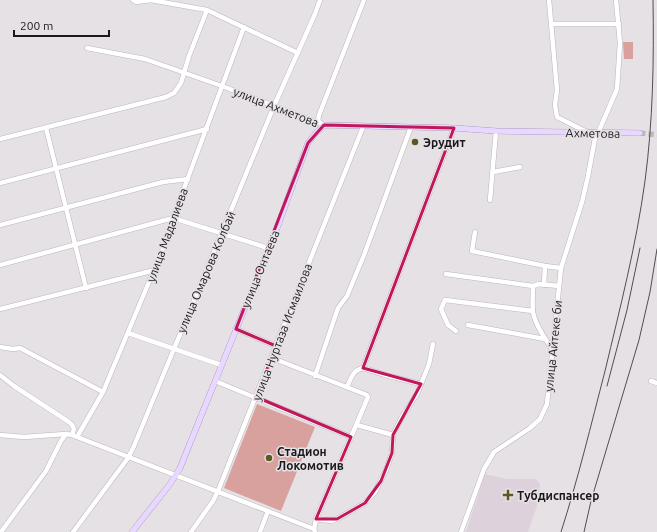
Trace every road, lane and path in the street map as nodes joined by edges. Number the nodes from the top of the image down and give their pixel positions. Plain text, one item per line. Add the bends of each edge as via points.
1 (320, 0) edge
2 (364, 0) edge
3 (549, 0) edge
4 (616, 0) edge
5 (134, 1) edge
6 (207, 10) junction
7 (552, 24) junction
8 (619, 24) junction
9 (244, 27) junction
10 (87, 48) dead end
11 (298, 53) junction
12 (184, 73) junction
13 (222, 86) junction
14 (274, 106) junction
15 (324, 125) junction
16 (363, 127) junction
17 (412, 127) junction
18 (46, 128) junction
19 (454, 128) junction
20 (207, 129) junction
21 (496, 131) junction
22 (546, 131) joint
23 (588, 133) junction
24 (597, 133) junction
25 (640, 134) tunnel mouth
26 (0, 139) edge
27 (520, 167) dead end
28 (57, 169) junction
29 (493, 172) junction
30 (188, 179) junction
31 (0, 183) edge
32 (490, 200) dead end
33 (67, 208) junction
34 (173, 218) junction
35 (0, 225) edge
36 (475, 232) dead end
37 (222, 233) junction
38 (75, 245) junction
39 (268, 248) junction
40 (0, 265) edge
41 (545, 266) junction
42 (561, 268) junction
43 (155, 270) junction
44 (446, 274) dead end
45 (544, 285) junction
46 (533, 286) junction
47 (559, 286) junction
48 (86, 288) junction
49 (0, 307) edge
50 (533, 311) junction
51 (468, 325) dead end
52 (236, 329) junction
53 (456, 331) dead end
54 (128, 333) junction
55 (545, 339) junction
56 (433, 344) dead end
57 (276, 346) junction
58 (0, 347) edge
59 (174, 348) junction
60 (552, 349) junction
61 (272, 358) junction
62 (221, 365) junction
63 (363, 368) junction
64 (0, 375) edge
65 (315, 376) junction
66 (215, 381) junction
67 (651, 381) dead end
68 (657, 383) edge
69 (421, 384) junction
70 (347, 387) junction
71 (103, 392) junction
72 (256, 397) junction
73 (357, 424) junction
74 (66, 434) junction
75 (0, 435) edge
76 (393, 435) junction
77 (75, 436) junction
78 (351, 437) junction
79 (128, 458) junction
80 (176, 476) junction
81 (218, 491) junction
82 (268, 511) junction
83 (316, 519) junction
84 (315, 530) edge
85 (1, 532) edge
86 (73, 532) edge
87 (132, 532) edge
88 (191, 532) edge
89 (260, 532) edge
90 (461, 532) edge

1 - 11 street, улица Омарова Колбай
2 - 15 street via 319,115 318,121
3 - 7 street
4 - 8 street, улица Айтеке би
5 - 6 street via 151,0
6 - 9 street
6 - 12 street
7 - 8 street
7 - 23 street via 557,117
8 - 24 street, улица Айтеке би via 617,89
9 - 11 street
9 - 13 street, улица Мадалиева
10 - 12 street, улица Ахметова via 144,59
11 - 14 street, улица Омарова Колбай
12 - 13 street, улица Ахметова
12 - 18 street via 181,83 166,97
13 - 14 street, улица Ахметова
13 - 20 street, улица Мадалиева
14 - 15 street, улица Ахметова
14 - 37 street, улица Омарова Колбай
15 - 16 main road, улица Ахметова
15 - 39 main road, улица Онтаева via 308,143
16 - 17 main road, улица Ахметова
16 - 57 street, улица Нуртаза Исмаилова
17 - 19 main road, улица Ахметова
17 - 65 street via 364,255 347,296 338,308
18 - 26 street
18 - 28 street
19 - 21 main road, улица Ахметова
19 - 63 street
20 - 28 street
20 - 30 street, улица Мадалиева
21 - 22 main road, улица Ахметова
21 - 29 street
22 - 23 main road, Ахметова
23 - 24 main road, Ахметова
24 - 25 main road, Ахметова
24 - 42 street, улица Айтеке би via 582,202
27 - 29 street
28 - 31 street
28 - 33 street
29 - 32 street
30 - 33 street via 163,182
30 - 34 street, улица Мадалиева
33 - 35 street
33 - 38 street
34 - 37 street
34 - 38 street
34 - 43 street, улица Мадалиева
36 - 41 street via 472,251
37 - 39 street
37 - 59 street, улица Омарова Колбай
38 - 40 street
38 - 48 street
39 - 52 main road, улица Онтаева
41 - 42 street
41 - 45 street
42 - 47 street, улица Айтеке би
43 - 48 street
43 - 54 street, улица Мадалиева
44 - 46 street
45 - 46 street
45 - 47 street
46 - 50 street
47 - 60 street, улица Айтеке би
48 - 49 street
50 - 53 street via 445,300 441,309 448,325
50 - 55 street
51 - 55 street
52 - 57 street
52 - 62 main road, улица Онтаева
54 - 59 street
54 - 71 street, улица Мадалиева
55 - 60 street
56 - 69 street
57 - 61 street, улица Нуртаза Исмаилова
58 - 71 street via 20,348
59 - 62 street
59 - 79 street, улица Омарова Колбай
60 - 90 street, улица Айтеке би via 544,412 530,428 494,452 484,468
61 - 65 street
61 - 72 street, улица Нуртаза Исмаилова
62 - 66 main road, улица Онтаева
63 - 69 street
63 - 70 street via 355,371
64 - 77 street via 74,426
65 - 70 street
66 - 72 street
66 - 80 main road, улица Онтаева
67 - 68 street
69 - 76 street
70 - 73 street via 368,397
71 - 77 street, улица Мадалиева
72 - 78 street
72 - 81 street, улица Нуртаза Исмаилова
73 - 76 street
73 - 78 street
74 - 75 street via 24,437
74 - 77 street
74 - 85 street via 46,471
76 - 83 street via 392,453 386,470 370,498 337,519
77 - 79 street
78 - 83 street
79 - 80 street
79 - 86 street, улица Омарова Колбай
80 - 81 street
80 - 87 main road, улица Онтаева
81 - 82 street
81 - 88 street, улица Нуртаза Исмаилова
82 - 84 street
82 - 89 street
83 - 84 street

